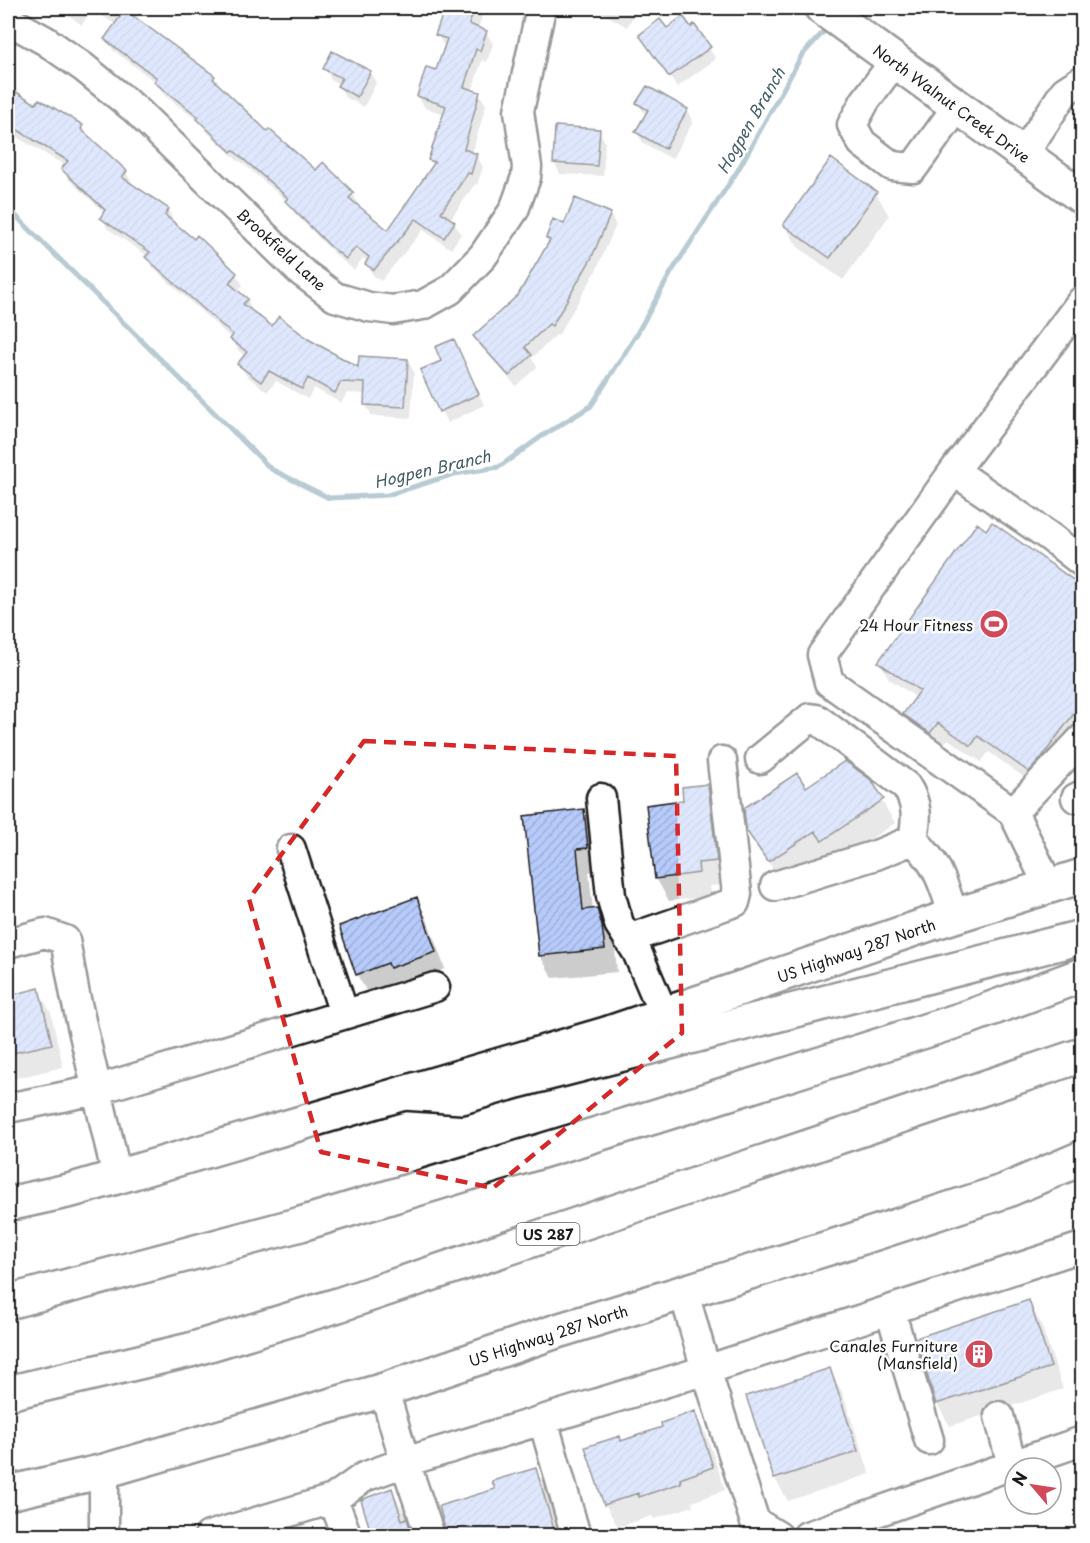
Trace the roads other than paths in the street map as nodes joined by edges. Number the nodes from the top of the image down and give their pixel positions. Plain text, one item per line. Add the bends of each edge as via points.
1 (541, 8) edge
2 (822, 8) edge
3 (8, 20) edge
4 (894, 62) junction
5 (1083, 80) edge
6 (957, 107) junction
7 (1023, 155) junction
8 (1083, 198) edge
9 (1083, 301) edge
10 (954, 471) junction
11 (1083, 562) edge
12 (1083, 739) edge
13 (760, 759) dead end
14 (722, 761) dead end
15 (601, 798) dead end
16 (1013, 812) junction
17 (912, 840) junction
18 (291, 849) dead end
19 (1083, 876) edge
20 (775, 886) dead end
21 (1049, 887) junction
22 (954, 916) junction
23 (1083, 937) edge
24 (628, 939) junction
25 (8, 943) edge
26 (1083, 975) edge
27 (435, 987) dead end
28 (344, 1014) junction
29 (664, 1015) junction
30 (1083, 1055) edge
31 (96, 1090) junction
32 (404, 1093) junction
33 (8, 1108) edge
34 (1083, 1158) edge
35 (117, 1177) junction
36 (8, 1204) edge
37 (1083, 1247) edge
38 (684, 1293) junction
39 (8, 1302) edge
40 (890, 1310) junction
41 (706, 1370) junction
42 (384, 1390) junction
43 (8, 1393) edge
44 (999, 1416) dead end
45 (543, 1420) junction
46 (928, 1440) dead end
47 (1083, 1441) edge
48 (1010, 1456) edge
49 (1039, 1456) edge
50 (405, 1462) junction
51 (1003, 1468) edge
52 (104, 1471) junction
53 (8, 1493) edge
54 (333, 1499) junction
55 (104, 1536) edge
56 (209, 1536) edge
57 (347, 1536) edge
58 (430, 1536) edge
59 (576, 1536) edge
60 (777, 1536) edge
61 (807, 1536) edge

1 - 3 street, Brookfield Lane via 519,111 527,167 514,210 483,256 450,290 423,305 393,310 335,297 299,270 136,110 46,41
2 - 4 main road, North Walnut Creek Drive
4 - 6 main road, North Walnut Creek Drive
4 - 6 street via 852,125 862,143 892,166 913,168
5 - 7 street via 1065,91
6 - 7 main road, North Walnut Creek Drive
7 - 8 main road, North Walnut Creek Drive
9 - 10 street
10 - 11 street
10 - 16 street via 822,655 829,682
12 - 16 street
13 - 17 street via 810,718 817,719 906,786 916,808
14 - 24 street via 735,902
15 - 24 street via 611,896
16 - 21 street
17 - 20 street
17 - 22 street via 938,868
18 - 28 street
19 - 21 main road, US Highway 287 North
21 - 22 main road, US Highway 287 North
22 - 29 main road, US Highway 287 North
23 - 32 main road via 462,1097
24 - 29 street
25 - 31 street via 45,933 65,940
26 - 39 main road via 947,1024 312,1221
27 - 28 street
28 - 31 street
29 - 32 main road, US Highway 287 North
30 - 43 main road, US 287 via 338,1305 190,1350
31 - 33 street
31 - 35 street
32 - 35 main road, US Highway 287 North
34 - 38 main road, US Highway 287 North via 1005,1191
35 - 36 main road, US Highway 287 North
37 - 40 street
38 - 41 street
38 - 42 main road, US Highway 287 North
40 - 41 street
40 - 46 street
41 - 45 street
41 - 60 street via 756,1522
42 - 50 street
42 - 52 main road, US Highway 287 North
44 - 48 street
45 - 50 street
45 - 59 street
47 - 49 street
50 - 54 street via 364,1477
50 - 58 street
51 - 61 street
52 - 53 main road, US Highway 287 North
52 - 55 street
54 - 56 street
54 - 57 street

